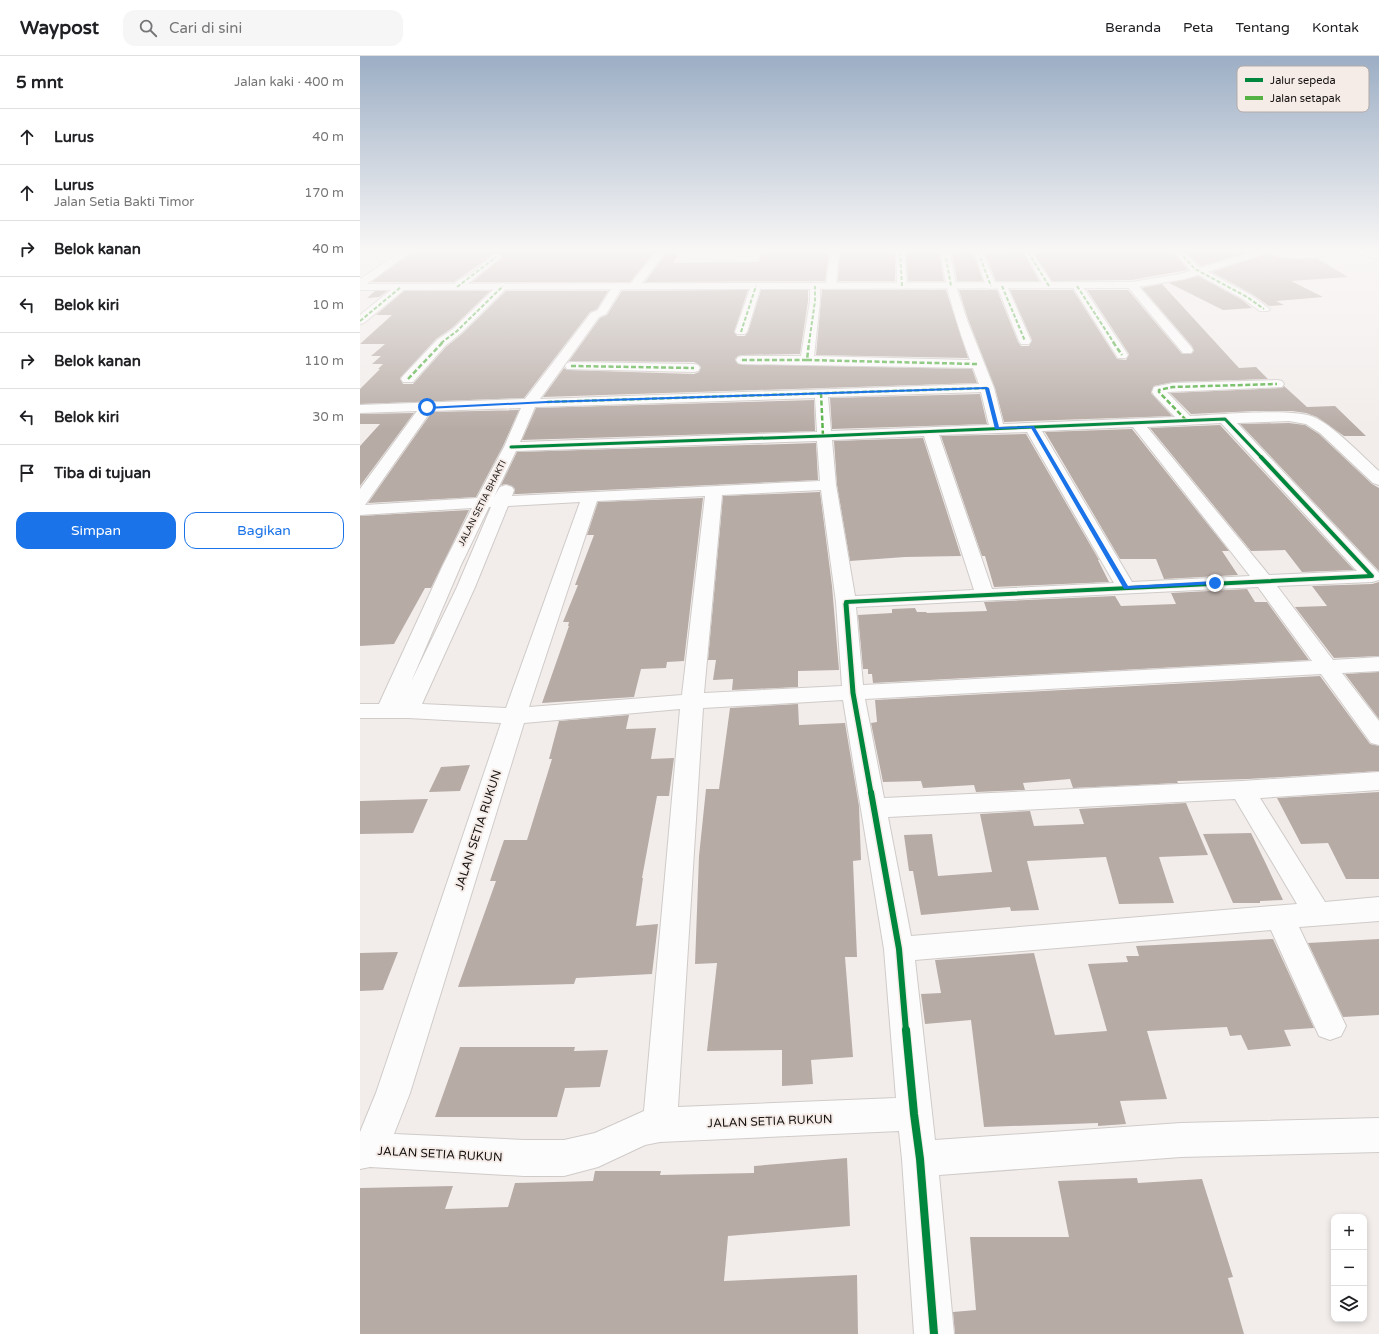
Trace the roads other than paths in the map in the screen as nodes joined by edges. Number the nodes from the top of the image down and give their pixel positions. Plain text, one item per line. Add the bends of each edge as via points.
1 (370, 312) edge
2 (477, 312) edge
3 (602, 312) edge
4 (748, 312) edge
5 (814, 312) edge
6 (960, 312) edge
7 (1010, 312) edge
8 (1094, 312) edge
9 (1155, 312) edge
10 (360, 320) edge
11 (741, 332) dead end
12 (1024, 341) dead end
13 (577, 347) junction
14 (1187, 350) dead end
15 (1122, 355) dead end
16 (742, 360) dead end
17 (807, 360) junction
18 (977, 364) junction
19 (571, 366) junction
20 (694, 368) dead end
21 (408, 379) dead end
22 (1277, 384) dead end
23 (987, 388) junction
24 (821, 393) junction
25 (547, 402) junction
26 (529, 404) junction
27 (427, 407) junction
28 (360, 409) edge
29 (1225, 419) junction
30 (1186, 420) junction
31 (1136, 423) junction
32 (1032, 427) junction
33 (997, 428) junction
34 (930, 431) junction
35 (824, 436) junction
36 (518, 447) junction
37 (1379, 480) edge
38 (828, 486) junction
39 (714, 490) junction
40 (590, 496) junction
41 (360, 501) edge
42 (501, 501) junction
43 (482, 503) junction
44 (360, 510) edge
45 (1376, 576) edge
46 (1264, 582) junction
47 (466, 587) junction
48 (443, 588) junction
49 (1126, 588) junction
50 (985, 595) junction
51 (846, 602) junction
52 (1379, 664) edge
53 (1326, 666) junction
54 (854, 692) junction
55 (692, 701) junction
56 (360, 711) edge
57 (397, 711) junction
58 (515, 716) junction
59 (1379, 737) edge
60 (1379, 781) edge
61 (1242, 790) junction
62 (874, 808) junction
63 (1379, 909) edge
64 (1317, 913) junction
65 (1280, 918) junction
66 (899, 949) junction
67 (1330, 1026) dead end
68 (914, 1114) junction
69 (660, 1125) junction
70 (1379, 1135) edge
71 (365, 1151) edge
72 (920, 1159) junction
73 (934, 1334) edge

1 - 10 street
2 - 21 street via 441,343
3 - 13 street, JALAN SETIA BHAKTI via 604,315
4 - 11 street
5 - 17 street
6 - 18 street
7 - 12 street
8 - 15 street
9 - 14 street
13 - 19 street, JALAN SETIA BHAKTI
13 - 26 street, JALAN SETIA BHAKTI
16 - 17 street
17 - 18 street
18 - 23 street
19 - 20 street
19 - 25 street, JALAN SETIA BHAKTI
22 - 30 street via 1173,387 1159,390
23 - 24 street
23 - 33 street
24 - 25 street
24 - 35 street
25 - 26 street
25 - 36 street, JALAN SETIA BHAKTI
26 - 27 street
26 - 36 street, JALAN SETIA BHAKTI
27 - 28 street
27 - 41 street
29 - 30 street
29 - 37 street via 1289,417 1310,420 1325,430
29 - 45 street
30 - 31 street
31 - 32 street
31 - 46 street
32 - 33 street
32 - 49 street
33 - 34 street
34 - 35 street
34 - 50 street
35 - 36 street
35 - 38 street
36 - 42 street, JALAN SETIA BHAKTI
36 - 43 street, JALAN SETIA BHAKTI
38 - 39 street
38 - 51 street
39 - 40 street
39 - 55 street
40 - 42 street
40 - 58 street, JALAN SETIA RUKUN
42 - 43 street
42 - 47 street, JALAN SETIA BHAKTI
43 - 44 street
43 - 48 street, JALAN SETIA BHAKTI
45 - 46 street
46 - 49 street
46 - 53 street
47 - 48 street
47 - 57 street, JALAN SETIA BHAKTI
48 - 57 street, JALAN SETIA BHAKTI
49 - 50 street
50 - 51 street
51 - 54 street
52 - 53 street
53 - 54 street
53 - 59 street
54 - 55 street
54 - 62 street
55 - 58 street
55 - 69 street
56 - 57 street
57 - 58 street
58 - 71 street, JALAN SETIA RUKUN via 393,1093
60 - 61 street
61 - 62 street
61 - 64 street
62 - 66 street
63 - 64 street
64 - 65 street
65 - 66 street
65 - 67 street
66 - 68 street
68 - 69 street, JALAN SETIA RUKUN
68 - 72 street
69 - 71 street, JALAN SETIA RUKUN via 642,1129 598,1150 564,1158
70 - 72 street via 1181,1140
72 - 73 street

